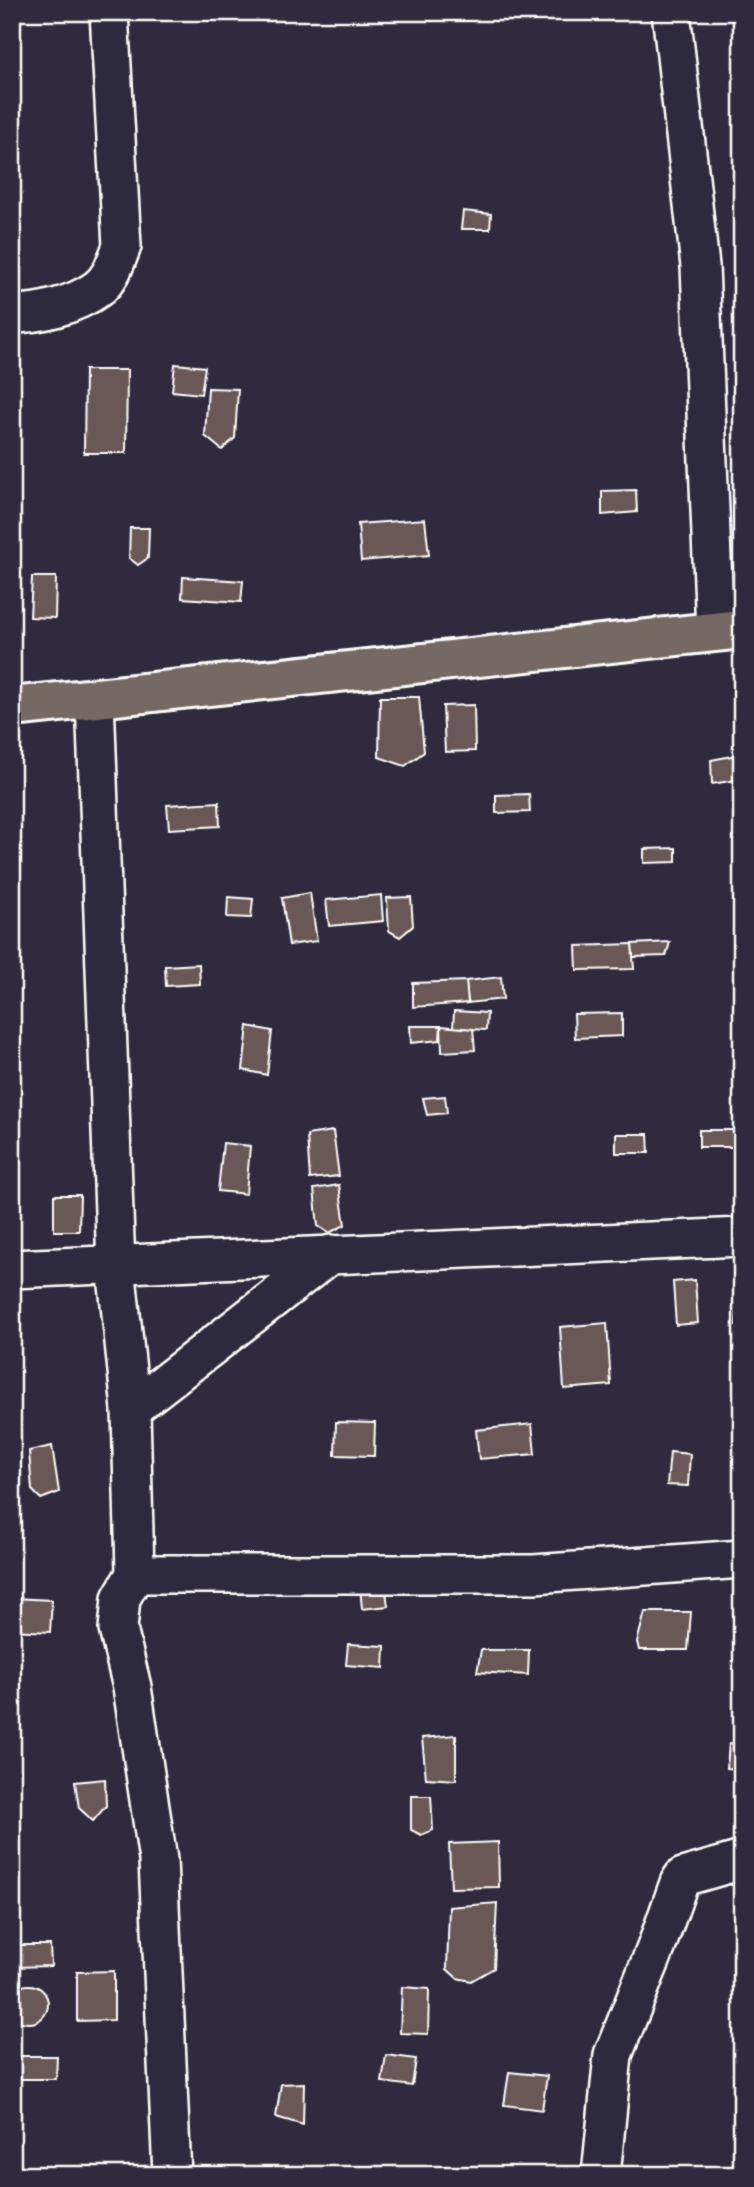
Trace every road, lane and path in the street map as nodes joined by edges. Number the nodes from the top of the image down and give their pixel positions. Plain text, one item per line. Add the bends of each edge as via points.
1 (110, 12) edge
2 (671, 12) edge
3 (12, 314) edge
4 (728, 630) edge
5 (95, 698) junction
6 (12, 706) edge
7 (742, 1237) edge
8 (331, 1254) junction
9 (116, 1266) junction
10 (12, 1269) edge
11 (131, 1409) junction
12 (742, 1559) edge
13 (135, 1574) junction
14 (742, 1860) edge
15 (172, 2175) edge
16 (601, 2175) edge

1 - 3 street via 122,246 114,269 99,288 62,305
2 - 4 street via 700,265
4 - 5 main road
5 - 6 main road
5 - 9 street
7 - 8 street
8 - 9 street
8 - 11 street
9 - 10 street
9 - 11 street
11 - 13 street
12 - 13 street via 534,1574
13 - 15 street via 121,1598 118,1629 132,1687 158,1860
14 - 16 street via 683,1877 678,1883 613,2055

